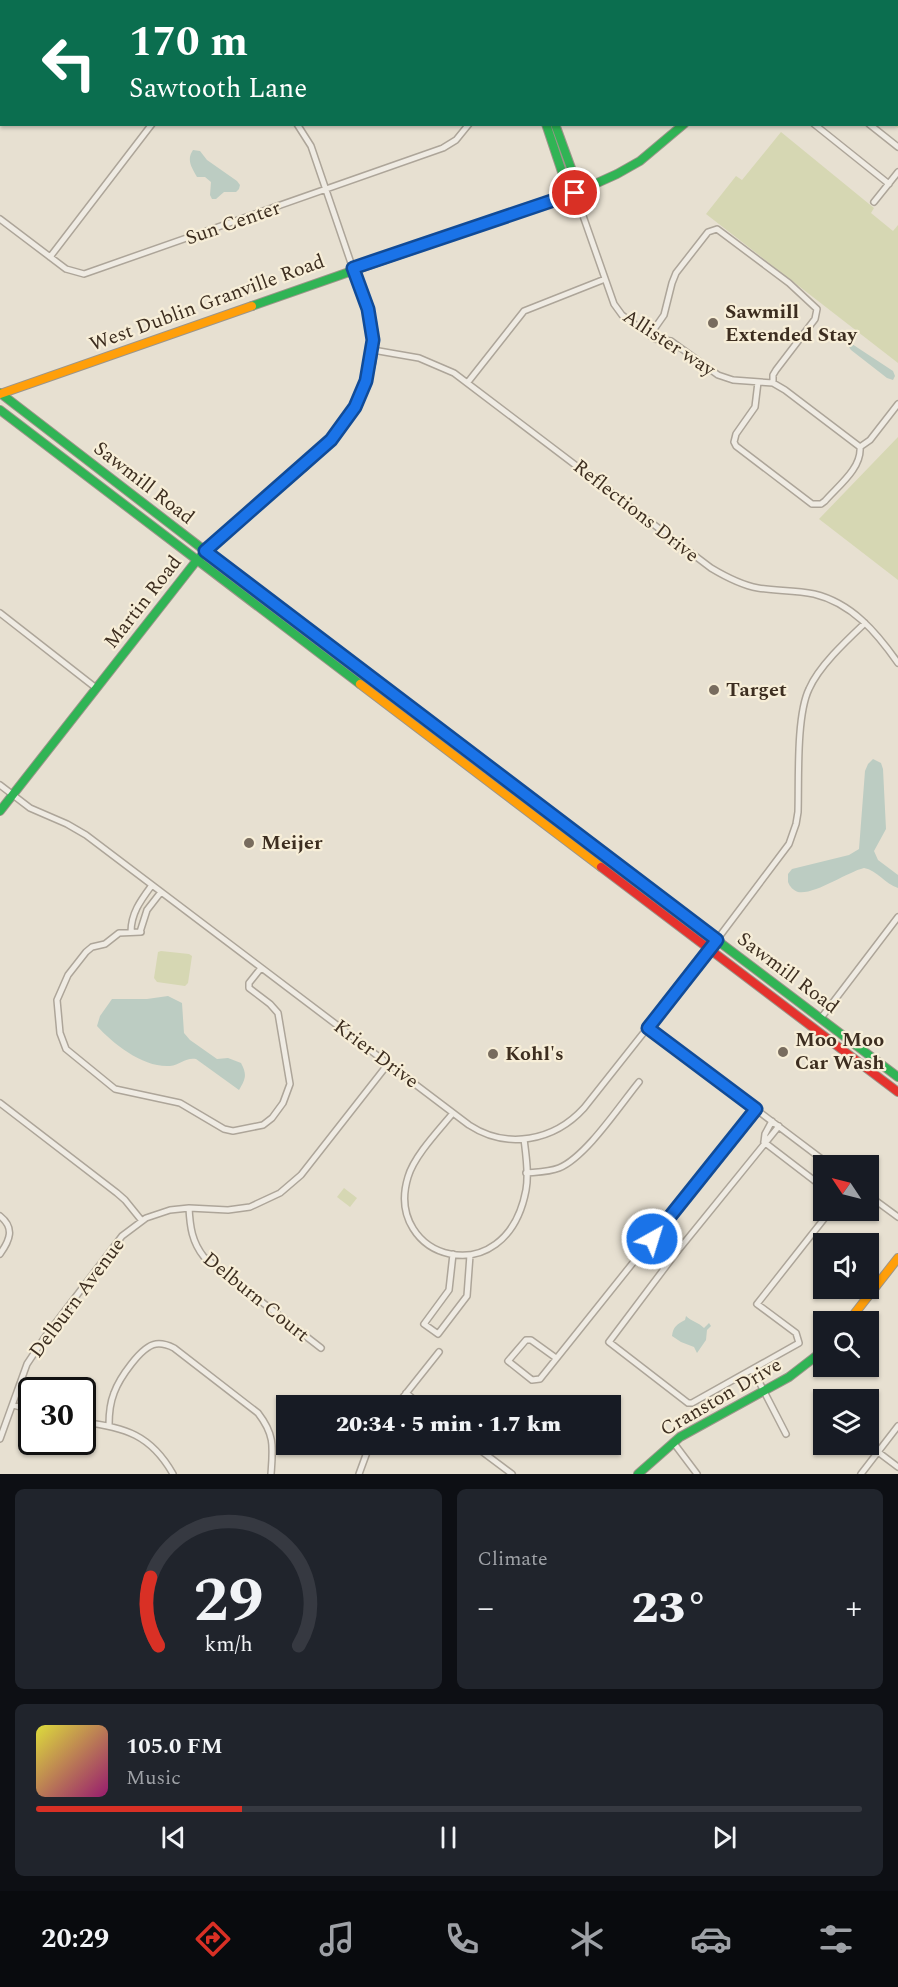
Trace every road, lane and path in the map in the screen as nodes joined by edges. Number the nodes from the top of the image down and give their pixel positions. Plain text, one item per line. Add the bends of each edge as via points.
1 (150, 126) edge
2 (298, 126) edge
3 (467, 126) edge
4 (547, 126) edge
5 (556, 126) edge
6 (682, 126) edge
7 (817, 126) edge
8 (872, 126) edge
9 (898, 147) edge
10 (898, 172) edge
11 (889, 183) junction
12 (327, 189) junction
13 (575, 193) junction
14 (874, 202) dead end
15 (0, 220) edge
16 (50, 257) junction
17 (353, 268) junction
18 (605, 279) junction
19 (650, 334) junction
20 (373, 350) junction
21 (468, 382) junction
22 (758, 382) junction
23 (772, 383) junction
24 (0, 394) edge
25 (898, 404) edge
26 (0, 410) edge
27 (860, 447) junction
28 (205, 551) junction
29 (197, 560) junction
30 (0, 613) edge
31 (865, 622) junction
32 (898, 663) edge
33 (96, 688) junction
34 (0, 785) edge
35 (13, 795) junction
36 (0, 811) edge
37 (152, 885) junction
38 (162, 892) junction
39 (898, 917) edge
40 (131, 932) junction
41 (717, 940) junction
42 (710, 949) junction
43 (261, 968) junction
44 (821, 1018) junction
45 (648, 1028) junction
46 (388, 1064) junction
47 (898, 1077) edge
48 (639, 1082) dead end
49 (898, 1092) edge
50 (0, 1103) edge
51 (756, 1109) junction
52 (453, 1113) junction
53 (772, 1120) junction
54 (779, 1126) junction
55 (524, 1139) junction
56 (764, 1142) junction
57 (817, 1155) edge
58 (526, 1173) junction
59 (813, 1180) edge
60 (879, 1203) edge
61 (189, 1208) junction
62 (0, 1216) edge
63 (898, 1217) edge
64 (142, 1221) junction
65 (822, 1221) edge
66 (0, 1254) edge
67 (453, 1254) junction
68 (470, 1255) junction
69 (898, 1258) edge
70 (857, 1311) edge
71 (321, 1348) dead end
72 (439, 1352) dead end
73 (556, 1358) junction
74 (813, 1359) edge
75 (753, 1370) junction
76 (763, 1392) junction
77 (406, 1393) joint
78 (408, 1395) edge
79 (13, 1405) junction
80 (18, 1406) edge
81 (96, 1424) edge
82 (109, 1425) junction
83 (898, 1426) edge
84 (786, 1434) dead end
85 (0, 1439) edge
86 (673, 1442) junction
87 (879, 1451) edge
88 (879, 1453) edge
89 (366, 1455) edge
90 (487, 1455) edge
91 (876, 1455) edge
92 (898, 1467) edge
93 (173, 1474) edge
94 (271, 1474) edge
95 (359, 1474) edge
96 (512, 1474) edge
97 (638, 1474) edge
98 (697, 1474) edge
99 (861, 1474) edge

1 - 16 street
2 - 12 street via 309,140
3 - 12 street, Sun Center via 443,148
4 - 13 main road via 565,181
5 - 13 main road via 575,179
6 - 13 main road, West Dublin Granville Road via 640,161
7 - 11 street
8 - 9 street
10 - 11 street
11 - 14 street
12 - 16 street, Sun Center via 93,273 72,272
12 - 17 street
13 - 17 main road, West Dublin Granville Road
13 - 18 street, Allister way
15 - 16 street, Sun Center
17 - 20 main road, Martin Road via 372,323
17 - 24 main road, West Dublin Granville Road
18 - 19 street, Allister way via 619,312
18 - 21 street via 524,311
19 - 22 street, Allister way via 655,339 671,341 723,377
19 - 23 street via 664,315 676,273 708,232 717,229 817,309 817,315 776,370
20 - 21 street, Reflections Drive via 427,360
20 - 28 main road, Martin Road via 361,394 340,430
21 - 31 street, Reflections Drive via 729,579 823,597
22 - 23 street, Allister way
22 - 27 street via 755,407 734,442 812,504 825,501 860,460
23 - 27 street, Allister way
24 - 28 main road, Sawmill Road
25 - 27 street
26 - 29 main road, Sawmill Road
28 - 29 main road, Martin Road
28 - 41 main road, Sawmill Road
29 - 33 main road, Martin Road
29 - 42 main road, Sawmill Road
30 - 33 street
31 - 32 street, Reflections Drive
31 - 41 street, Krier Drive via 819,673 806,695 798,812 792,836
33 - 35 main road, Martin Road
34 - 35 street, Krier Drive
35 - 36 main road, Martin Road
35 - 37 street, Krier Drive via 32,809 80,831
37 - 38 street, Krier Drive
37 - 40 street via 135,910
38 - 40 street via 144,916 141,932
38 - 43 street, Krier Drive
39 - 44 street
40 - 43 street via 119,933 105,944 92,947 68,975 57,1000 60,1033 66,1049 110,1086 180,1103 233,1131 268,1121 283,1103 290,1084 278,1013 249,988
41 - 42 street, Krier Drive
41 - 44 main road, Sawmill Road
42 - 45 street, Krier Drive
42 - 49 main road, Sawmill Road
43 - 46 street, Krier Drive
44 - 47 main road, Sawmill Road
45 - 51 street
45 - 55 street, Krier Drive via 577,1117 554,1132
46 - 52 street, Krier Drive
46 - 61 street, Delburn Avenue via 301,1175 280,1193 250,1207
48 - 58 street via 570,1162 558,1169
50 - 64 street via 117,1193
51 - 53 street
51 - 73 street
52 - 55 street, Krier Drive via 485,1133
52 - 67 street via 409,1174 405,1202 408,1220 417,1233 437,1250
53 - 54 street
53 - 56 street
54 - 56 street
54 - 57 street
55 - 58 street
56 - 59 street
56 - 75 street via 609,1342 688,1403
58 - 68 street via 526,1190 512,1229 490,1248
60 - 63 street
61 - 64 street, Delburn Avenue via 170,1210
61 - 71 street, Delburn Court via 191,1233 204,1257
62 - 66 street via 11,1231
64 - 79 street, Delburn Avenue via 111,1249 35,1351
65 - 75 street via 757,1304 796,1333 799,1342
67 - 68 street
67 - 68 street via 449,1290 424,1324 438,1334 467,1296
69 - 70 main road
72 - 77 street
73 - 73 street via 537,1380 508,1361 526,1340
74 - 76 main road, Cranston Drive
75 - 76 street
76 - 84 street
76 - 86 main road, Cranston Drive
77 - 78 street
79 - 80 street
79 - 85 street, Delburn Avenue
81 - 82 street
82 - 93 street via 138,1435 150,1444
82 - 94 street via 112,1399 120,1381 142,1352 157,1343 174,1348 258,1413 272,1439
83 - 87 street
86 - 97 main road, Cranston Drive
86 - 98 street
88 - 92 street
89 - 95 street
90 - 96 street
91 - 99 street

